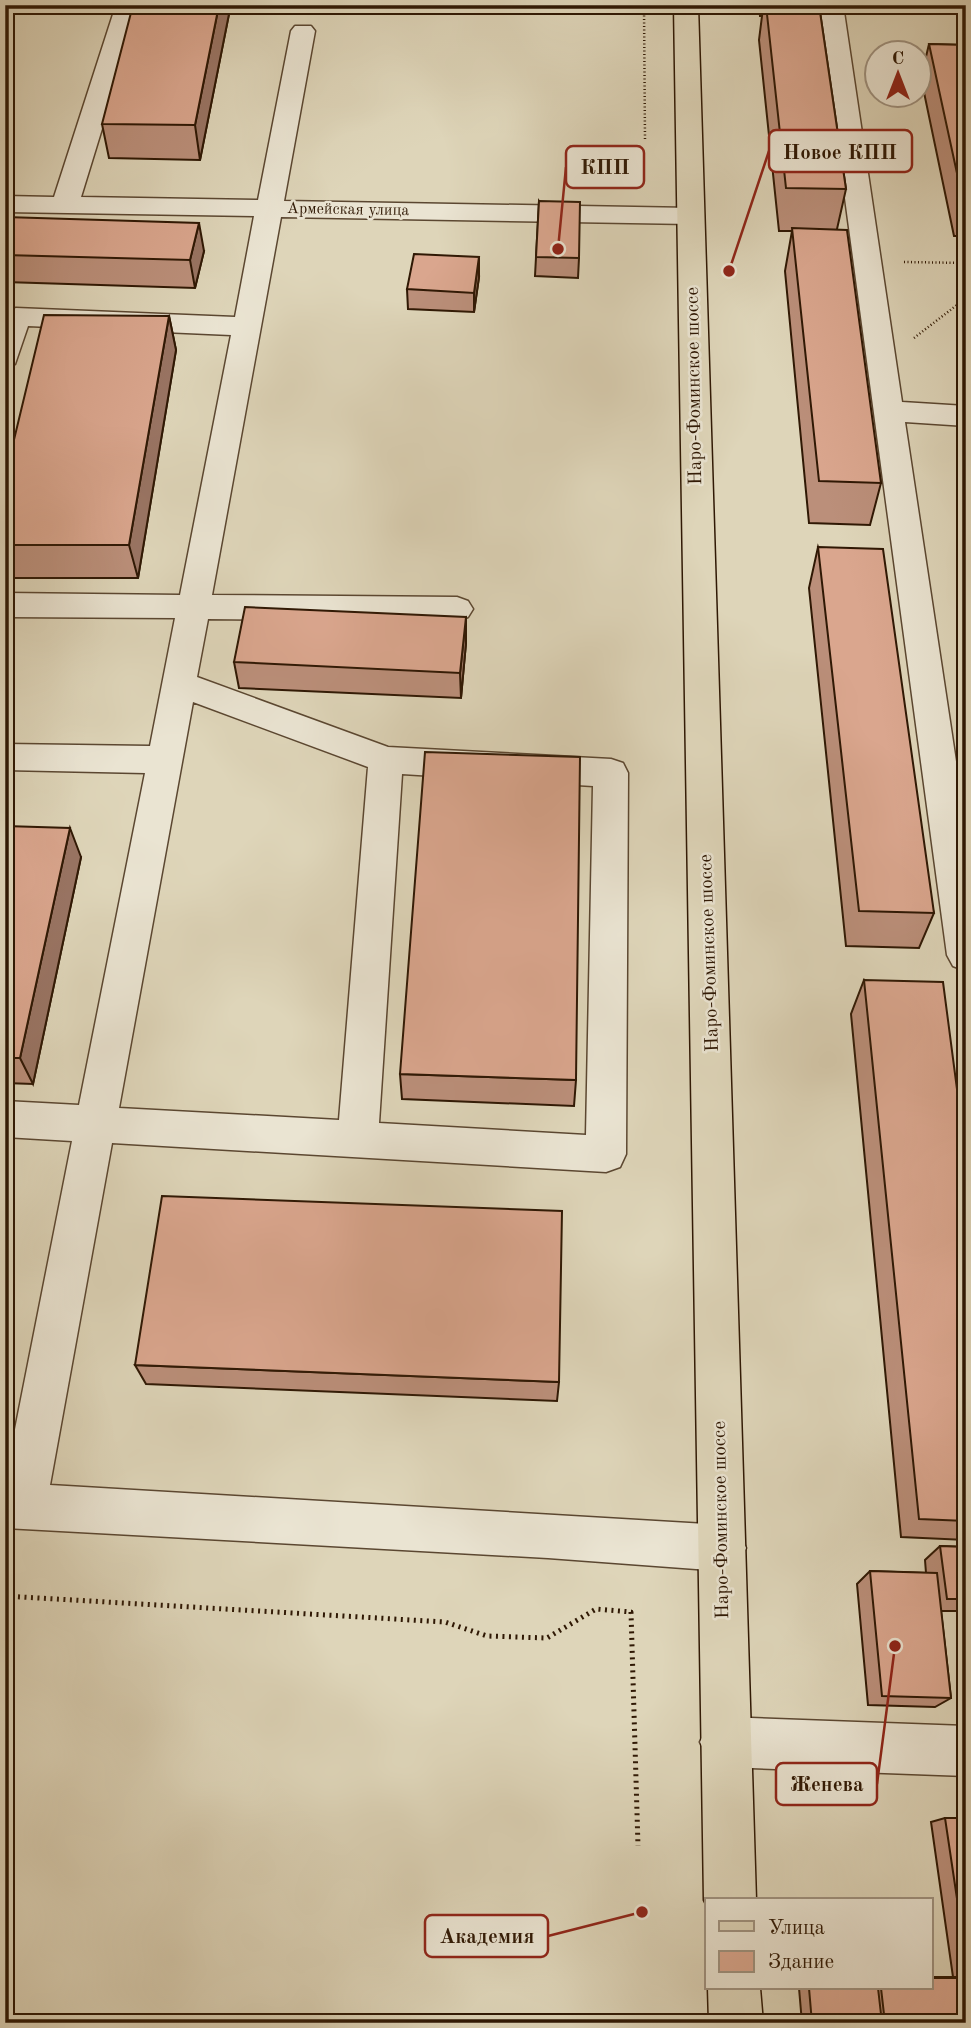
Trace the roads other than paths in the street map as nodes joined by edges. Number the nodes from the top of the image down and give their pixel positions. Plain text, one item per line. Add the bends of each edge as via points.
1 (128, 5) edge
2 (686, 5) edge
3 (831, 5) edge
4 (307, 18) edge
5 (5, 204) edge
6 (65, 205) junction
7 (271, 208) junction
8 (691, 216) junction
9 (249, 327) junction
10 (5, 357) edge
11 (890, 411) junction
12 (966, 416) edge
13 (5, 605) edge
14 (195, 606) junction
15 (457, 609) dead end
16 (180, 684) junction
17 (5, 757) edge
18 (166, 760) junction
19 (386, 760) junction
20 (966, 955) edge
21 (5, 1119) edge
22 (96, 1124) junction
23 (358, 1141) junction
24 (14, 1505) edge
25 (723, 1548) junction
26 (725, 1742) junction
27 (966, 1751) edge
28 (730, 1898) edge
29 (734, 1990) edge
30 (736, 2023) edge

1 - 6 street
2 - 8 main road, Наро-Фоминское шоссе
3 - 11 street
4 - 7 street
5 - 6 street, Армейская улица
6 - 7 street, Армейская улица
7 - 8 street, Армейская улица
7 - 9 street
8 - 25 main road, Наро-Фоминское шоссе
9 - 10 street via 16,317
9 - 14 street
11 - 12 street
11 - 20 street
13 - 14 street
14 - 15 street
14 - 16 street
16 - 18 street
16 - 19 street
17 - 18 street
18 - 22 street
19 - 23 street
19 - 23 street via 611,773 607,1154
21 - 22 street
22 - 23 street
22 - 24 street
24 - 25 street
25 - 26 main road, Наро-Фоминское шоссе
26 - 27 street
26 - 28 main road, Наро-Фоминское шоссе
29 - 30 main road

